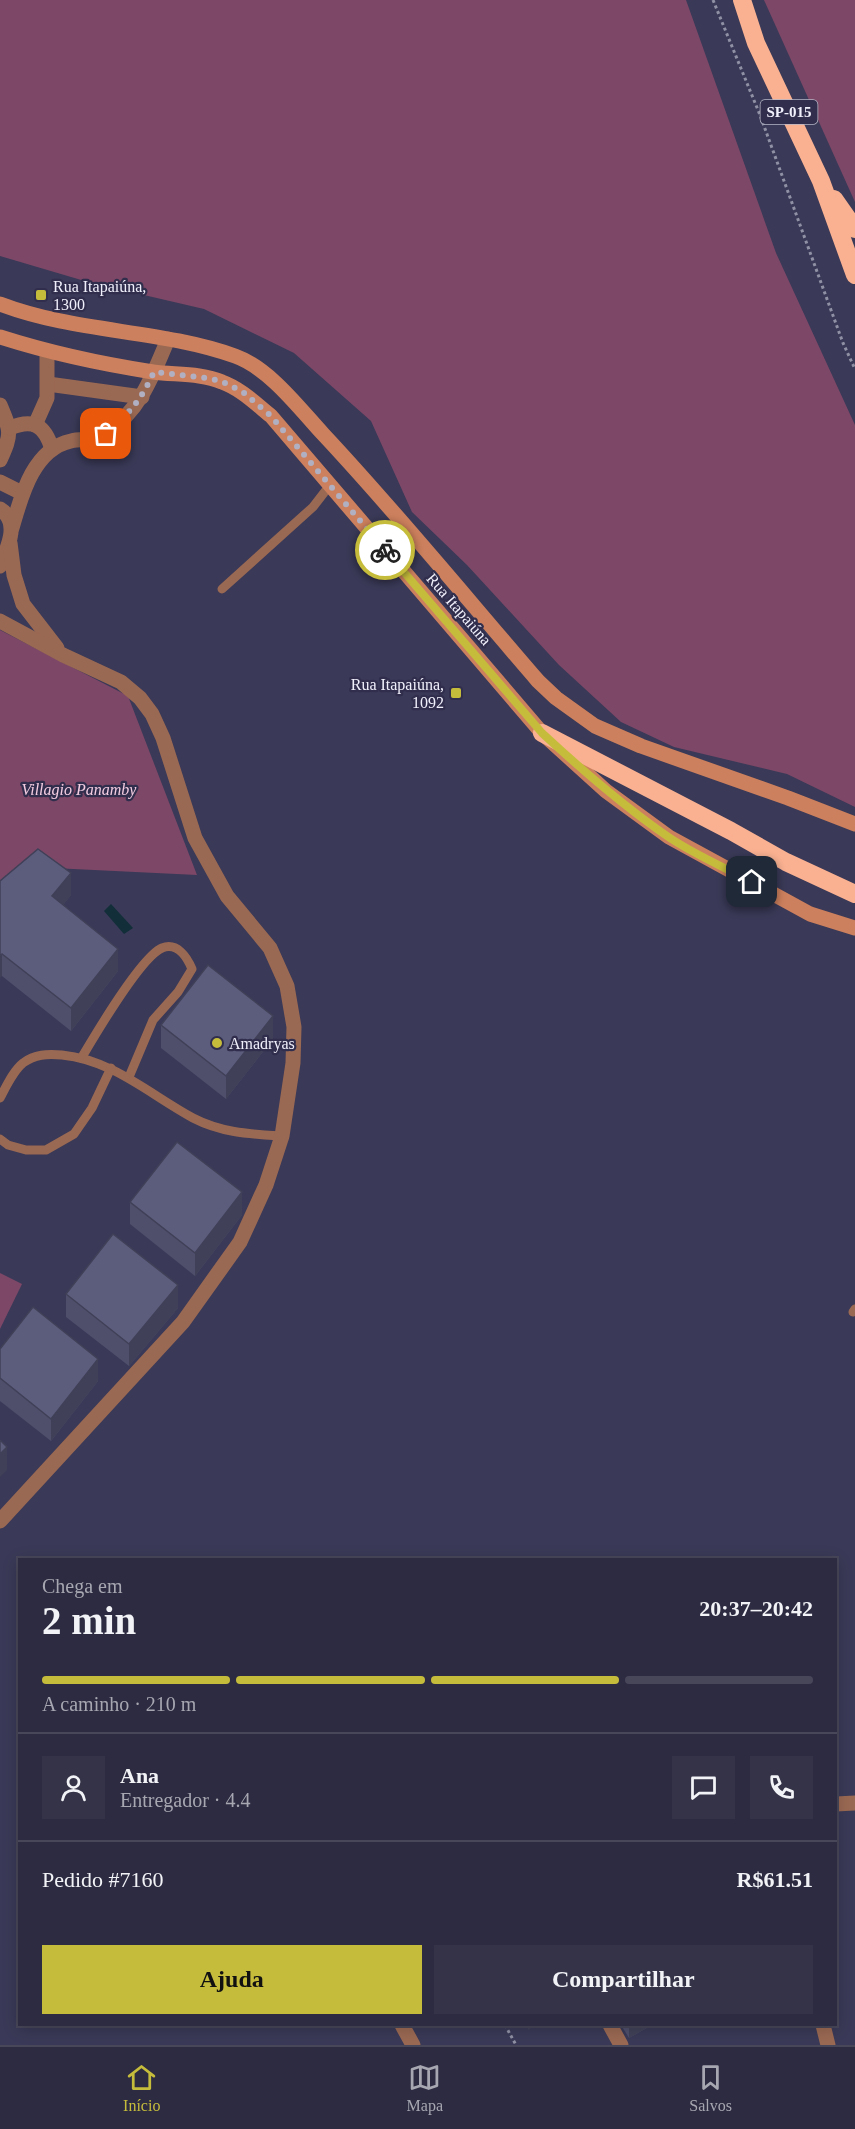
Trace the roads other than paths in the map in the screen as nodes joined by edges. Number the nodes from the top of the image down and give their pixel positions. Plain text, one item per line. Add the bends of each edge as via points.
1 (737, 0) edge
2 (742, 0) edge
3 (756, 43) junction
4 (821, 181) junction
5 (855, 229) edge
6 (855, 275) edge
7 (0, 304) edge
8 (0, 337) edge
9 (168, 339) junction
10 (46, 352) junction
11 (154, 372) junction
12 (48, 384) junction
13 (142, 397) junction
14 (0, 405) edge
15 (39, 418) junction
16 (10, 428) junction
17 (52, 449) junction
18 (0, 460) edge
19 (0, 482) edge
20 (330, 485) junction
21 (22, 492) junction
22 (0, 508) edge
23 (11, 535) junction
24 (0, 566) edge
25 (222, 589) dead end
26 (0, 621) edge
27 (63, 655) junction
28 (542, 733) junction
29 (855, 824) edge
30 (855, 894) edge
31 (855, 928) edge
32 (82, 1057) junction
33 (111, 1068) junction
34 (0, 1077) edge
35 (129, 1077) junction
36 (12, 1078) junction
37 (0, 1098) edge
38 (282, 1136) junction
39 (0, 1139) edge
40 (0, 1521) edge
41 (855, 1803) edge
42 (837, 1804) edge
43 (403, 2026) edge
44 (611, 2026) edge
45 (823, 2026) edge
46 (413, 2045) edge
47 (621, 2045) edge
48 (828, 2045) edge

1 - 3 highway
2 - 3 highway, SP-015
3 - 4 highway, SP-015
4 - 5 highway
4 - 6 highway, SP-015
7 - 9 main road, Rua Itapaiúna via 91,328
8 - 10 main road, Rua Itapaiúna
9 - 11 street
9 - 29 main road, Rua Itapaiúna via 237,356 278,386 370,485 538,681 595,726
10 - 11 main road, Rua Itapaiúna
10 - 12 street
11 - 13 street
11 - 20 main road, Rua Itapaiúna via 221,381 243,392 271,416
12 - 13 street
12 - 15 street
13 - 17 street via 106,434
14 - 16 street
15 - 16 street
15 - 17 street
16 - 18 street
17 - 21 street
19 - 21 street
20 - 25 lane via 313,507
20 - 28 main road, Rua Itapaiúna
21 - 23 street
22 - 23 street via 5,512
23 - 24 street
23 - 27 street via 14,575 23,604
26 - 27 street
27 - 38 street via 121,682 153,714 195,838 227,896 270,948 287,986 294,1027
28 - 30 highway via 786,862
28 - 31 main road, Rua Itapaiúna via 606,791 669,837 810,914
32 - 33 lane
32 - 35 lane via 151,957 162,948 179,949 192,969 153,1020
32 - 36 lane via 35,1056 21,1065
33 - 35 lane
33 - 39 lane via 74,1134 46,1150 26,1150
34 - 36 lane
35 - 38 lane via 194,1118 221,1129 238,1134
36 - 37 lane
38 - 40 street via 266,1185 240,1242 183,1322
41 - 42 street
43 - 46 street
44 - 47 street
45 - 48 street

